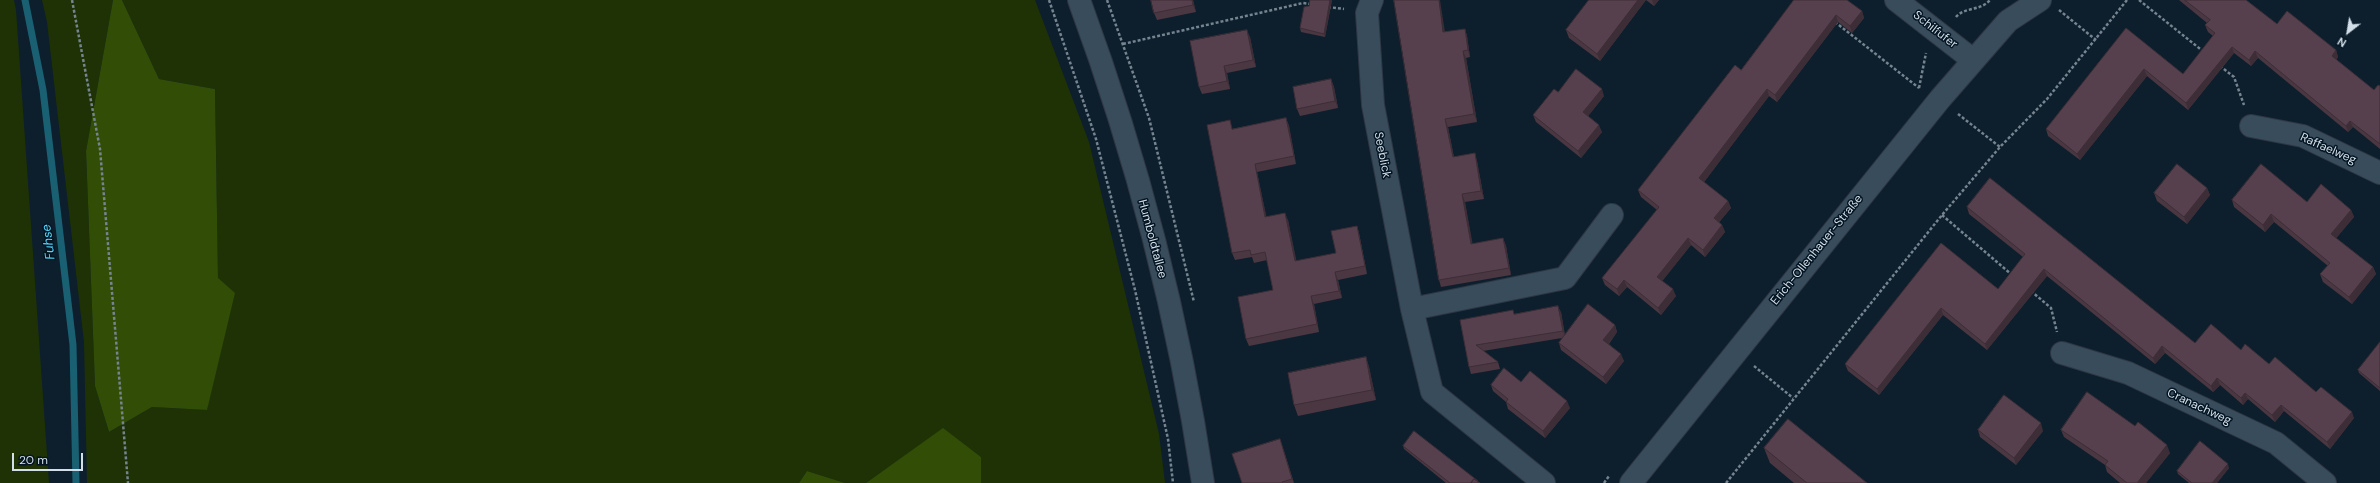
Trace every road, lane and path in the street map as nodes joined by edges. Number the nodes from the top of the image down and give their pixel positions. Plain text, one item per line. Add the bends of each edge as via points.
1 (72, 0) edge
2 (1049, 0) edge
3 (1079, 0) edge
4 (1896, 0) edge
5 (2016, 0) edge
6 (2127, 0) edge
7 (2139, 0) edge
8 (2046, 2) edge
9 (1317, 5) edge
10 (1324, 6) edge
11 (1369, 6) edge
12 (1831, 20) edge
13 (2008, 20) junction
14 (2096, 40) junction
15 (1123, 44) dead end
16 (2210, 57) edge
17 (1973, 60) junction
18 (2216, 62) edge
19 (1940, 99) junction
20 (2251, 126) joint
21 (2000, 147) junction
22 (2380, 173) edge
23 (1612, 215) dead end
24 (1942, 215) junction
25 (2015, 277) edge
26 (2027, 288) edge
27 (1412, 310) junction
28 (2062, 354) joint
29 (1754, 366) dead end
30 (1793, 398) junction
31 (128, 483) edge
32 (1173, 483) edge
33 (1203, 483) edge
34 (1544, 483) edge
35 (1631, 483) edge
36 (1726, 483) edge
37 (2325, 483) edge

1 - 31 path via 100,149
2 - 32 path via 1096,139 1136,290 1168,439
3 - 33 street, Humboldtallee via 1126,138 1166,291
4 - 17 street, Schilfufer
5 - 13 street, Erich-Ollenhauer-Straße
6 - 14 path
7 - 16 path
8 - 13 street, Erich-Ollenhauer-Straße
8 - 14 path
9 - 15 path via 1303,3
10 - 11 path
11 - 27 street, Seeblick via 1373,105
12 - 19 path via 1919,88
13 - 17 street, Erich-Ollenhauer-Straße
14 - 21 path via 2047,99
17 - 19 street, Erich-Ollenhauer-Straße
18 - 20 path via 2234,76
19 - 21 path
19 - 35 street, Erich-Ollenhauer-Straße
20 - 22 street, Raffaelweg via 2303,136
21 - 24 path
23 - 27 street via 1565,278
24 - 25 path
24 - 30 path
26 - 28 path via 2051,308
27 - 34 street, Seeblick via 1432,392
28 - 37 street, Cranachweg via 2128,372 2276,443
29 - 30 path
30 - 36 path

